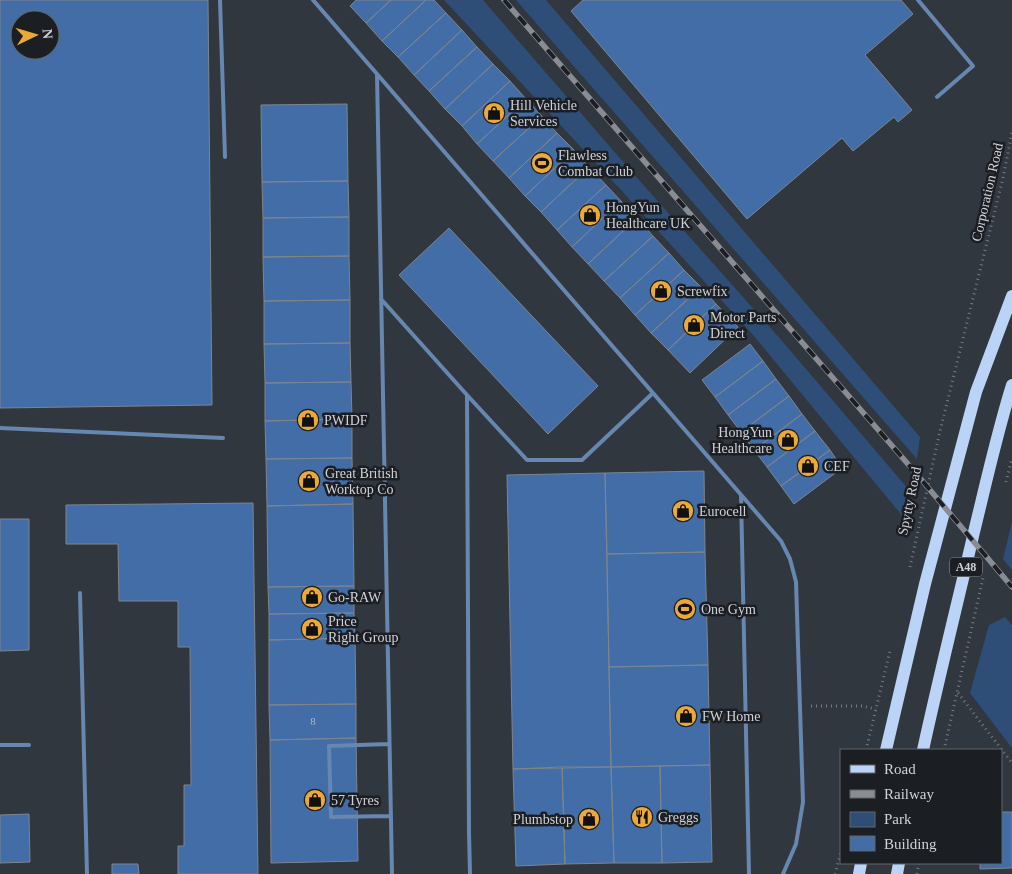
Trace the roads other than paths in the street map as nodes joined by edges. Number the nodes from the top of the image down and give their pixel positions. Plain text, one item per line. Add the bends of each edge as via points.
1 (220, 0) edge
2 (313, 0) edge
3 (918, 0) edge
4 (377, 73) junction
5 (937, 97) dead end
6 (225, 157) dead end
7 (1012, 296) edge
8 (381, 299) junction
9 (1012, 385) edge
10 (653, 393) junction
11 (466, 395) junction
12 (0, 428) edge
13 (223, 438) dead end
14 (741, 495) junction
15 (80, 593) dead end
16 (389, 744) junction
17 (0, 745) edge
18 (29, 745) dead end
19 (886, 749) edge
20 (923, 749) edge
21 (390, 816) junction
22 (87, 874) edge
23 (392, 874) edge
24 (470, 874) edge
25 (749, 874) edge
26 (783, 874) edge

1 - 6 lane
2 - 4 lane
3 - 5 lane via 973,66
4 - 8 lane
4 - 10 lane
7 - 19 main road, A48 via 976,392 925,584
8 - 11 lane
8 - 16 lane
9 - 20 main road, A48
10 - 11 lane via 582,460 527,460
10 - 14 lane
11 - 24 lane
12 - 13 lane
14 - 25 lane
14 - 26 lane via 781,541 796,582 803,802 796,844
15 - 22 lane
16 - 21 lane
16 - 21 lane via 329,746 331,817
17 - 18 lane
21 - 23 lane

